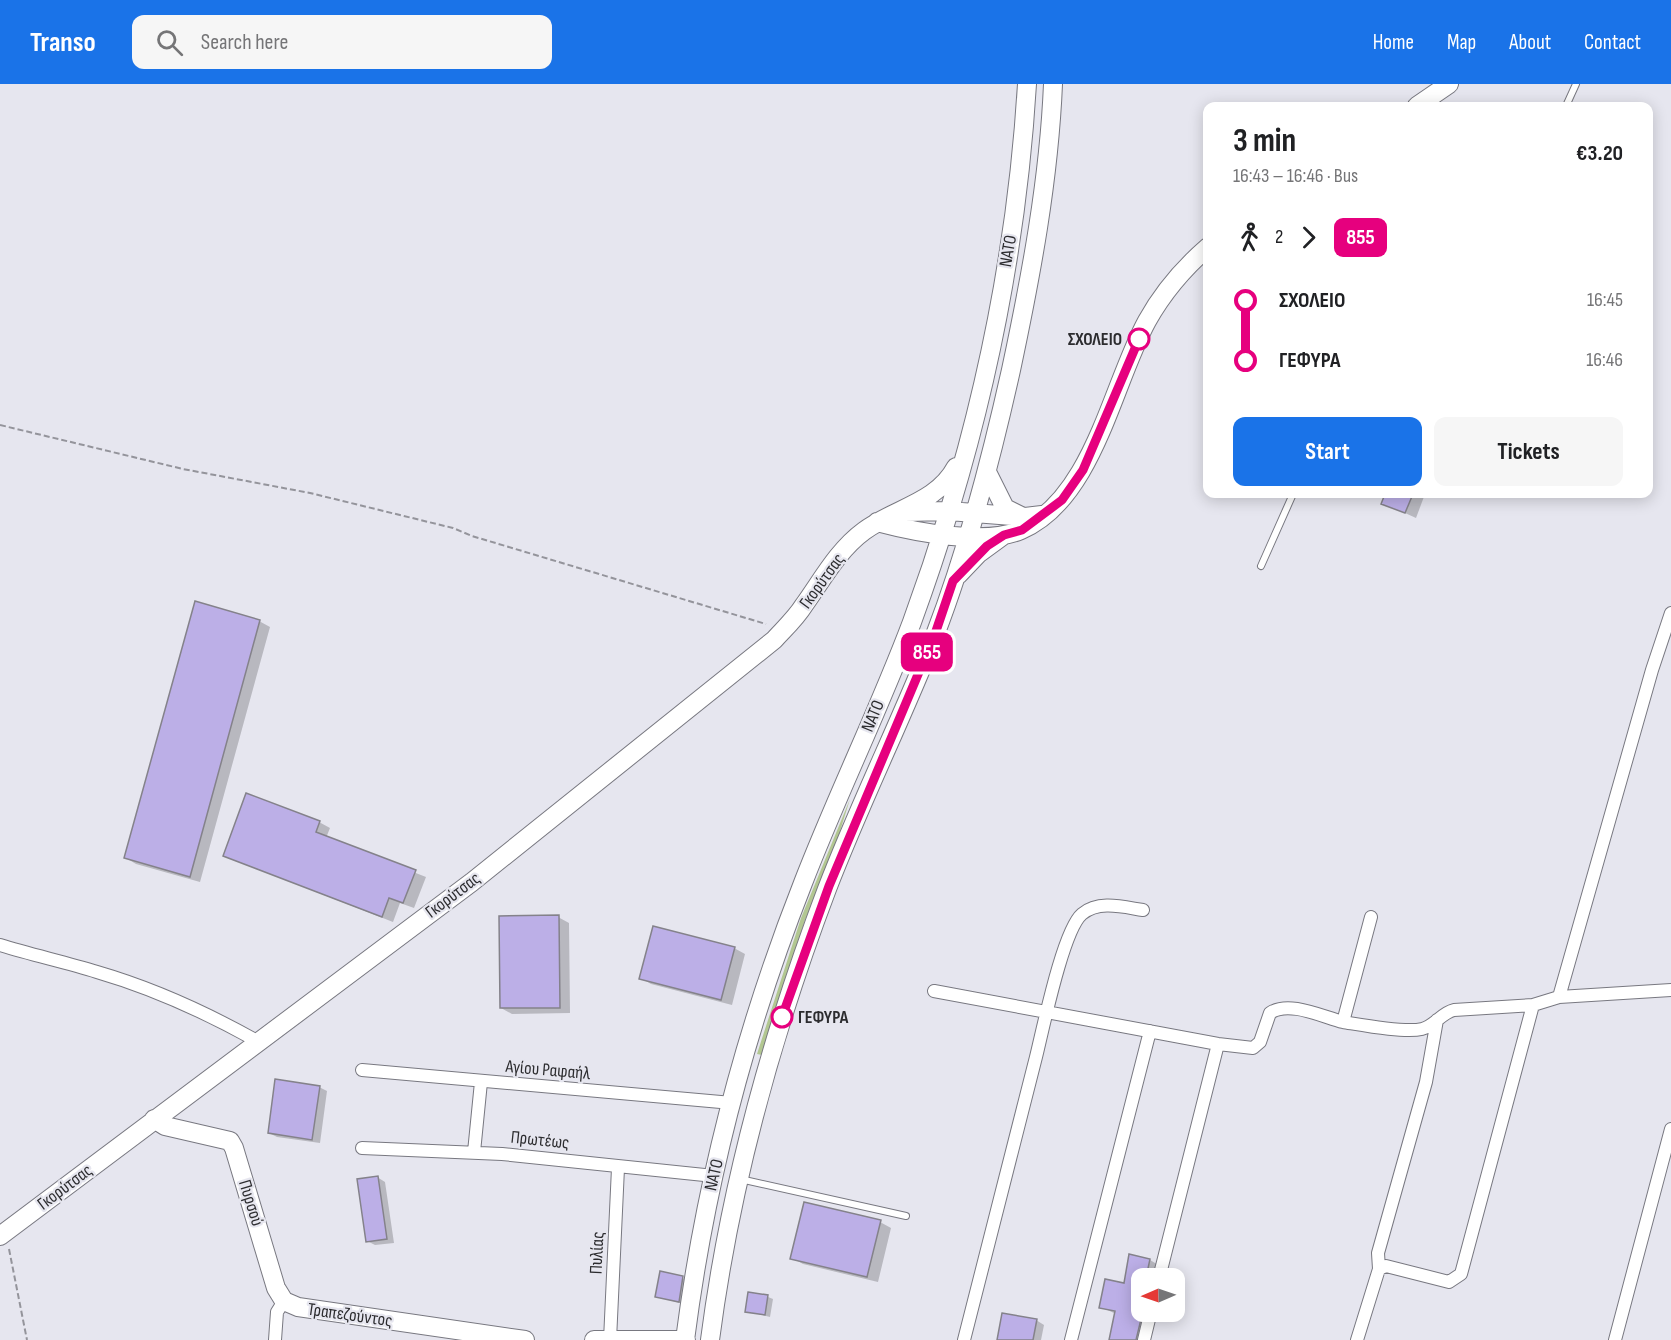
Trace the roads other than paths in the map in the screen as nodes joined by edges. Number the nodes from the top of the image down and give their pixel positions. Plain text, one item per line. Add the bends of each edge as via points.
1 (1028, 84) edge
2 (1053, 84) edge
3 (1449, 84) edge
4 (1576, 84) edge
5 (1423, 102) edge
6 (1568, 102) edge
7 (1203, 251) edge
8 (970, 439) junction
9 (987, 472) junction
10 (1291, 498) edge
11 (949, 511) junction
12 (975, 513) junction
13 (1045, 514) junction
14 (1025, 517) junction
15 (901, 520) junction
16 (942, 533) junction
17 (1004, 535) junction
18 (968, 536) junction
19 (1261, 566) dead end
20 (929, 572) junction
21 (953, 581) junction
22 (1671, 613) edge
23 (1143, 910) dead end
24 (1371, 917) dead end
25 (0, 945) edge
26 (1671, 990) edge
27 (934, 991) dead end
28 (1559, 998) junction
29 (1533, 1005) junction
30 (1047, 1012) junction
31 (1437, 1020) junction
32 (1343, 1022) junction
33 (1150, 1031) junction
34 (257, 1041) junction
35 (1218, 1044) junction
36 (362, 1070) dead end
37 (481, 1082) junction
38 (732, 1103) junction
39 (154, 1119) junction
40 (1671, 1129) edge
41 (362, 1148) dead end
42 (474, 1152) junction
43 (618, 1168) junction
44 (714, 1176) junction
45 (739, 1179) junction
46 (906, 1216) dead end
47 (3, 1234) edge
48 (1162, 1268) edge
49 (1379, 1269) junction
50 (284, 1301) junction
51 (1148, 1322) edge
52 (275, 1340) edge
53 (525, 1340) edge
54 (594, 1340) edge
55 (610, 1340) edge
56 (685, 1340) edge
57 (710, 1340) edge
58 (964, 1340) edge
59 (1071, 1340) edge
60 (1144, 1340) edge
61 (1357, 1340) edge
62 (1615, 1340) edge

1 - 8 main road, ΝΑΤΟ via 1014,215
2 - 9 main road, ΝΑΤΟ via 1040,216 1023,314
3 - 5 main road
4 - 6 lane
7 - 13 main road via 1148,319 1083,470 1062,500
8 - 11 main road, ΝΑΤΟ
8 - 15 main road via 950,480
9 - 12 main road, ΝΑΤΟ
9 - 14 main road via 1005,508
10 - 19 lane
11 - 12 main road
11 - 15 main road
11 - 16 main road, ΝΑΤΟ
12 - 14 main road
12 - 18 main road, ΝΑΤΟ
13 - 14 main road
13 - 17 main road via 1022,530
15 - 16 main road
15 - 20 main road via 925,551
15 - 34 main road, Γκορύτσας via 878,522 851,542 766,647 472,882
16 - 18 main road
16 - 20 main road, ΝΑΤΟ
17 - 18 main road
17 - 21 main road via 978,554
18 - 21 main road, ΝΑΤΟ
20 - 38 main road, ΝΑΤΟ via 783,936
21 - 45 main road, ΝΑΤΟ via 935,634 805,950 782,1017
22 - 28 street
23 - 30 street via 1110,905 1080,915 1072,928
24 - 32 street
25 - 34 street via 99,972 224,1023
26 - 28 street
27 - 30 street
28 - 29 street
29 - 31 street via 1454,1010 1444,1012
29 - 49 street via 1461,1274 1449,1282 1386,1266
30 - 33 street
30 - 58 street
31 - 32 street via 1424,1029
31 - 49 street via 1426,1082 1378,1253
32 - 35 street via 1281,1008 1270,1013 1256,1047
33 - 35 street
33 - 59 street
34 - 39 main road, Γκορύτσας
35 - 48 street
36 - 37 street, Αγίου Ραφαήλ
37 - 38 street, Αγίου Ραφαήλ
37 - 42 street
38 - 44 main road, ΝΑΤΟ
39 - 47 main road, Γκορύτσας
39 - 50 main road, Πυρσού via 165,1126 230,1141 276,1288
40 - 62 street
41 - 42 street, Πρωτέως
42 - 43 street, Πρωτέως
43 - 44 street, Πρωτέως
43 - 55 street, Πυλίας
44 - 56 main road, ΝΑΤΟ via 694,1267
45 - 46 lane
45 - 57 main road, ΝΑΤΟ
49 - 61 street
50 - 52 street via 277,1312
50 - 53 main road, Τραπεζούντος via 298,1307
51 - 60 street
54 - 55 main road
55 - 56 main road

